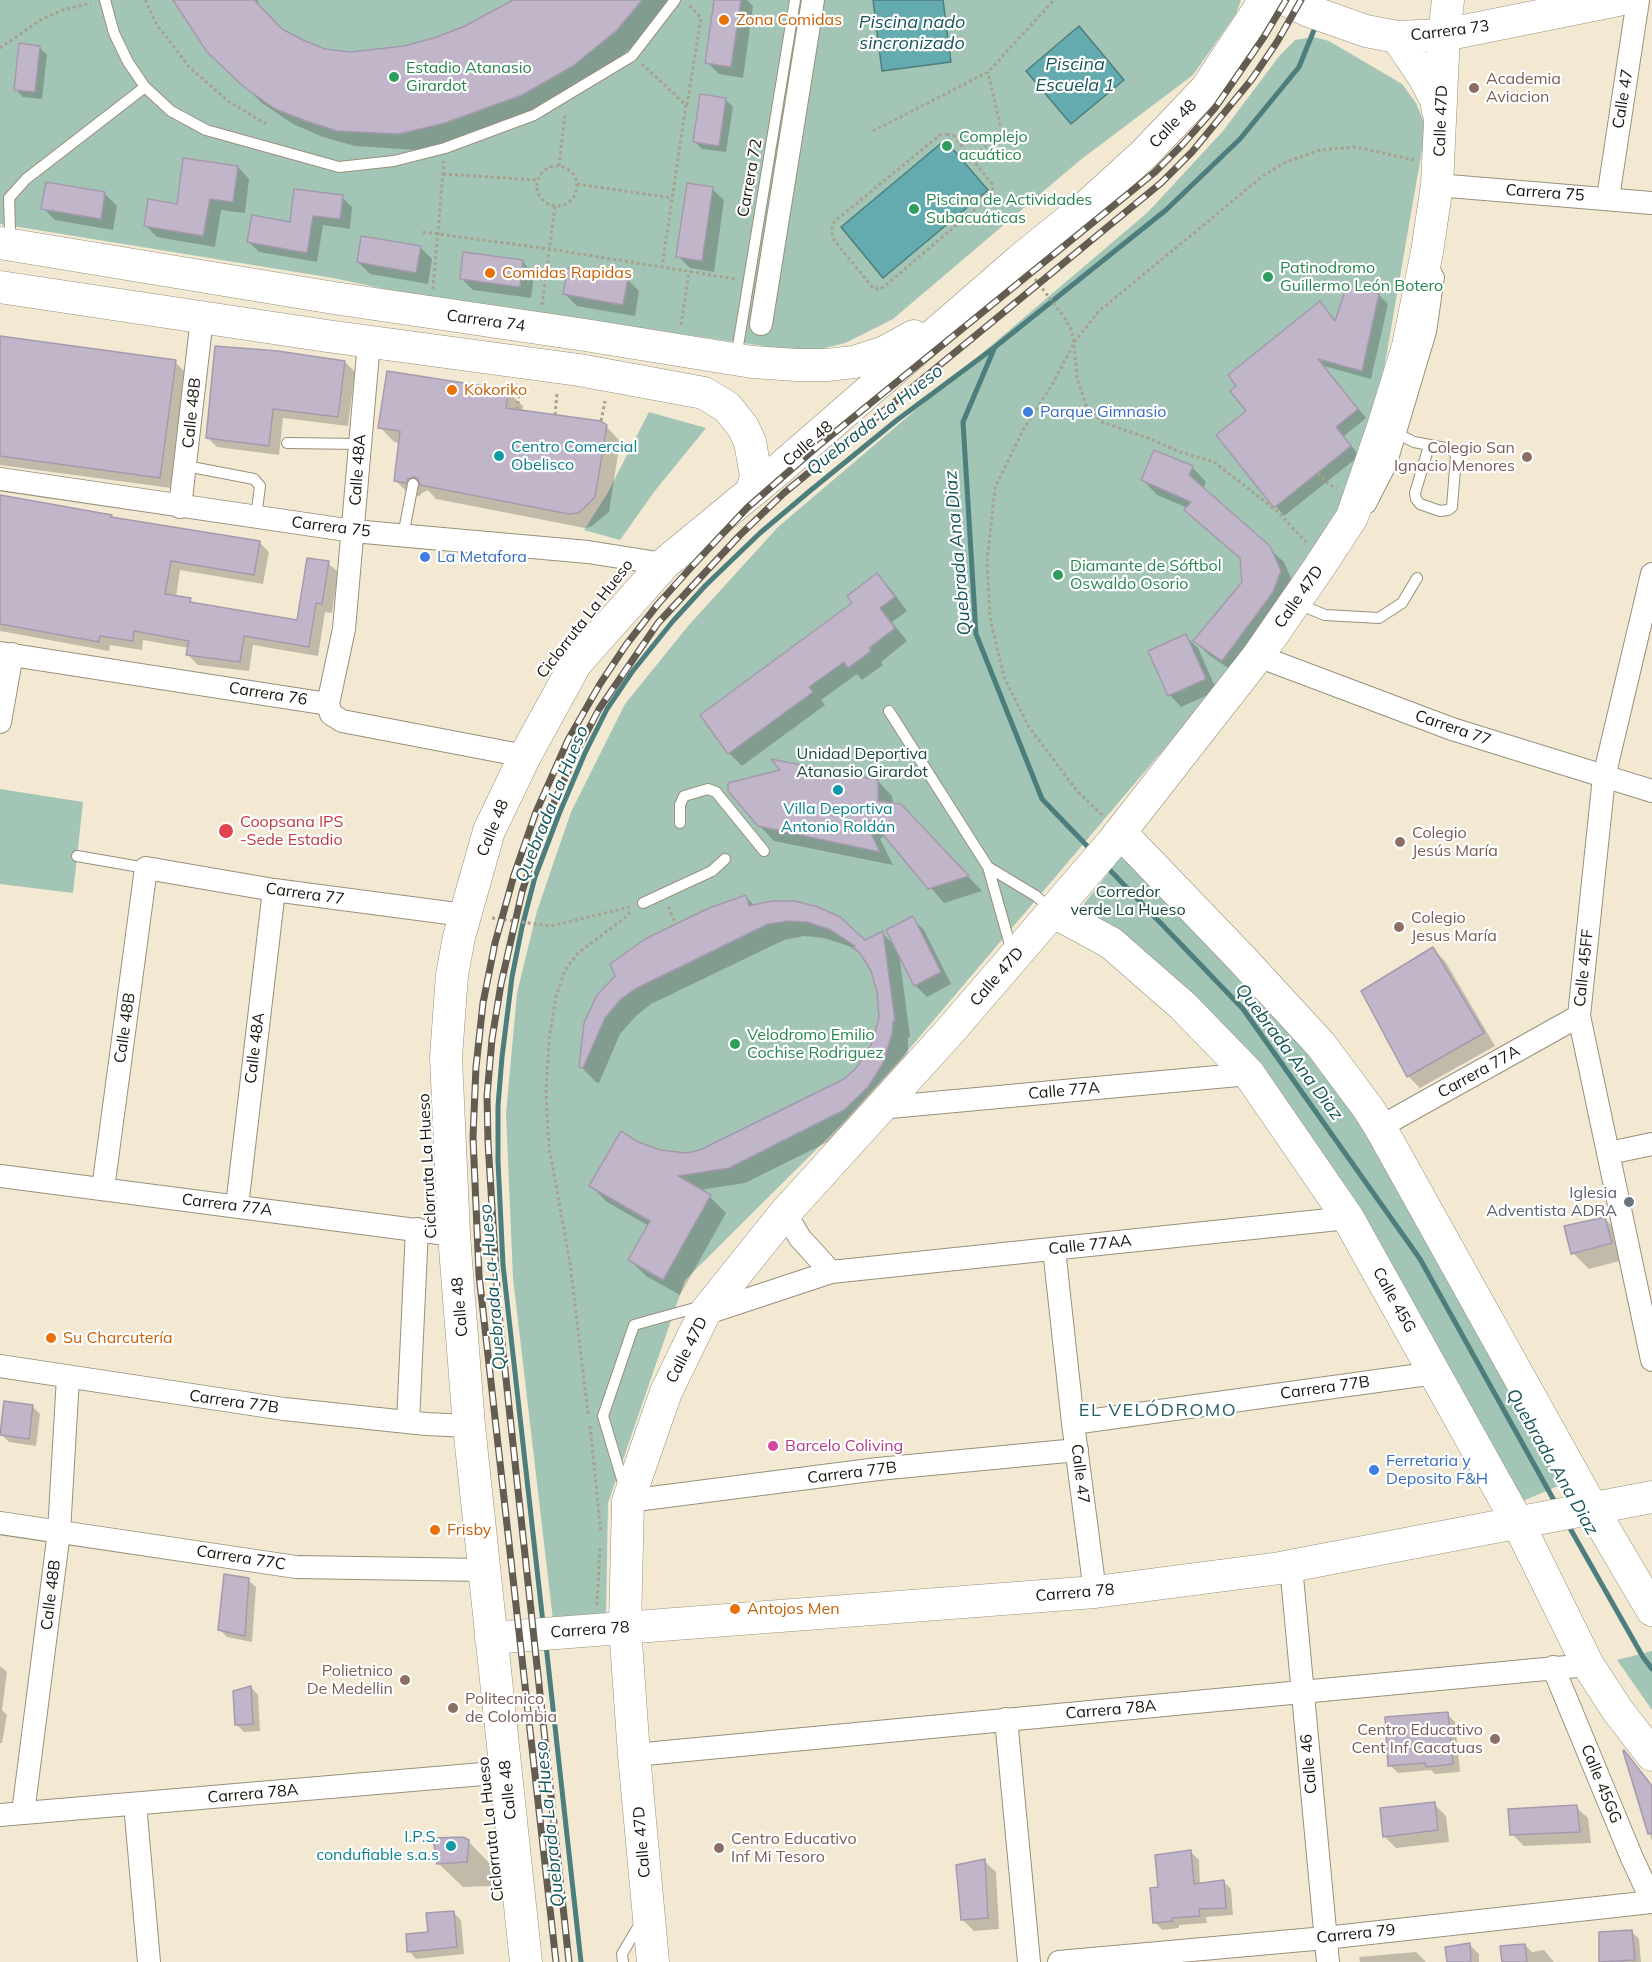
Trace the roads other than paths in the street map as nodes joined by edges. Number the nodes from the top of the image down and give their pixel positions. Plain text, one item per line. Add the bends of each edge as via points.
1 (675, 0) edge
2 (795, 0) edge
3 (813, 0) edge
4 (1265, 0) edge
5 (1448, 0) edge
6 (1457, 0) edge
7 (1618, 0) edge
8 (1638, 0) edge
9 (101, 1) edge
10 (1297, 5) edge
11 (1515, 22) junction
12 (1444, 35) junction
13 (1397, 37) junction
14 (145, 87) junction
15 (1441, 124) junction
16 (1437, 185) junction
17 (5, 198) edge
18 (1608, 198) junction
19 (1652, 202) edge
20 (4, 243) edge
21 (0, 287) edge
22 (963, 309) junction
23 (202, 318) junction
24 (761, 324) dead end
25 (369, 342) junction
26 (736, 360) junction
27 (1392, 431) junction
28 (287, 444) dead end
29 (360, 444) junction
30 (1429, 446) junction
31 (186, 466) junction
32 (0, 479) edge
33 (413, 484) dead end
34 (752, 491) junction
35 (180, 507) junction
36 (256, 518) junction
37 (353, 531) junction
38 (403, 536) junction
39 (664, 564) junction
40 (1652, 574) edge
41 (1417, 578) dead end
42 (1294, 603) junction
43 (6, 654) edge
44 (1258, 656) junction
45 (328, 704) junction
46 (889, 711) dead end
47 (0, 722) edge
48 (525, 756) junction
49 (1604, 777) junction
50 (1652, 791) edge
51 (680, 823) dead end
52 (1113, 832) junction
53 (764, 851) dead end
54 (77, 856) dead end
55 (725, 859) dead end
56 (146, 867) junction
57 (988, 867) junction
58 (274, 891) junction
59 (1064, 900) junction
60 (643, 903) dead end
61 (478, 917) junction
62 (1014, 956) junction
63 (1579, 1016) junction
64 (1249, 1074) junction
65 (879, 1108) junction
66 (1380, 1127) junction
67 (1652, 1144) edge
68 (1609, 1153) junction
69 (0, 1176) edge
70 (103, 1189) junction
71 (237, 1206) junction
72 (785, 1213) junction
73 (1348, 1218) junction
74 (417, 1229) junction
75 (454, 1235) junction
76 (1054, 1249) junction
77 (831, 1272) junction
78 (709, 1308) junction
79 (1652, 1360) edge
80 (0, 1366) edge
81 (1435, 1373) junction
82 (68, 1377) junction
83 (408, 1422) junction
84 (1073, 1423) junction
85 (469, 1426) junction
86 (1077, 1450) junction
87 (1652, 1497) edge
88 (628, 1501) junction
89 (0, 1523) edge
90 (1560, 1523) junction
91 (59, 1533) junction
92 (1290, 1566) junction
93 (484, 1570) junction
94 (1095, 1592) junction
95 (1652, 1610) edge
96 (606, 1629) junction
97 (491, 1638) junction
98 (1588, 1665) junction
99 (1553, 1667) junction
100 (1303, 1693) junction
101 (1006, 1719) junction
102 (634, 1755) junction
103 (1652, 1755) edge
104 (506, 1772) junction
105 (135, 1804) junction
106 (23, 1813) junction
107 (0, 1815) edge
108 (1652, 1901) edge
109 (648, 1909) junction
110 (1325, 1938) junction
111 (149, 1962) edge
112 (526, 1962) edge
113 (623, 1962) edge
114 (653, 1962) edge
115 (1029, 1962) edge
116 (1059, 1962) edge
117 (1328, 1962) edge

1 - 14 lane via 632,56 534,115 445,148 394,161 339,167 206,130 171,111
2 - 26 lane, Carrera 72
3 - 24 street
4 - 22 main road, Calle 48 via 1206,89 1144,154
5 - 12 main road, Calle 47D
6 - 11 main road via 1477,17
7 - 11 main road, Carrera 73
8 - 18 street, Calle 47
9 - 14 lane via 128,62
10 - 13 main road, Carrera 73 via 1366,31
11 - 12 main road, Carrera 73
12 - 13 main road, Carrera 73
12 - 15 main road, Calle 47D
13 - 15 main road via 1436,100
14 - 17 lane
15 - 16 main road, Calle 47D
16 - 18 street, Carrera 75
16 - 27 main road, Calle 47D
17 - 20 lane via 10,230
18 - 19 street, Carrera 75
20 - 26 main road, Carrera 74
21 - 23 main road
22 - 26 main road, Carrera 74 via 885,352 854,362 796,365
22 - 34 main road, Calle 48
23 - 25 main road
23 - 31 street, Calle 48B
25 - 29 street, Calle 48A
25 - 34 main road via 579,370 704,393 727,407 743,427 756,476
27 - 30 lane
27 - 42 main road, Calle 47D via 1352,517
28 - 29 lane
29 - 37 street, Calle 48A
30 - 30 lane via 1415,493 1420,504 1440,512 1452,507 1456,456 1450,449
31 - 35 street, Calle 48B
31 - 36 lane via 254,479 260,486
32 - 35 street, Carrera 75
33 - 38 lane
34 - 39 main road, Calle 48
35 - 36 street, Carrera 75
36 - 37 street, Carrera 75
37 - 38 street, Carrera 75
37 - 45 street, Calle 48A via 344,629
38 - 39 street, Carrera 75 via 588,552
39 - 48 main road, Calle 48 via 576,663
40 - 49 street, Calle 45FF
41 - 42 lane via 1401,603 1379,618 1325,615
42 - 44 main road, Calle 47D
43 - 45 street, Carrera 76
43 - 47 street
44 - 49 street, Carrera 77 via 1452,729
44 - 52 main road, Calle 47D
45 - 48 street, Carrera 76 via 331,714 342,721
46 - 57 lane
48 - 61 main road, Calle 48 via 489,831
49 - 50 street, Carrera 77
49 - 63 street, Calle 45FF
51 - 53 lane via 684,796 708,789 716,792
52 - 59 main road, Calle 47D
52 - 66 main road, Calle 45G via 1242,959 1321,1045
54 - 56 lane
55 - 60 lane via 712,871
56 - 58 street, Carrera 77
56 - 70 street, Calle 48B
57 - 59 lane via 1035,896
57 - 62 lane
58 - 61 street, Carrera 77
58 - 71 street, Calle 48A
59 - 62 main road, Calle 47D
59 - 64 main road, Calle 45G via 1091,930 1183,1006
61 - 75 main road, Calle 48 via 452,975 446,1058
62 - 65 main road, Calle 47D
63 - 66 street, Carrera 77A
63 - 68 street, Calle 45FF
64 - 65 street, Calle 77A
64 - 73 main road, Calle 45G
65 - 72 main road, Calle 47D
66 - 90 main road, Calle 45G
67 - 68 street
68 - 79 street, Calle 45FF
69 - 70 street, Carrera 77A
70 - 71 street, Carrera 77A
71 - 74 street, Carrera 77A
72 - 77 street via 800,1238
72 - 78 main road, Calle 47D
73 - 76 street, Calle 77AA
73 - 81 main road, Calle 45G
74 - 75 street, Carrera 77A
74 - 83 street
75 - 85 main road, Calle 48
76 - 77 street, Calle 77AA
76 - 84 street, Calle 47
77 - 78 street, Calle 77AA
78 - 88 main road, Calle 47D via 666,1392
78 - 88 lane via 634,1325 603,1416
80 - 82 street, Carrera 77B
81 - 84 street, Carrera 77B
81 - 90 main road, Calle 45G
82 - 83 street, Carrera 77B via 284,1409
82 - 91 street, Calle 48B
83 - 85 street, Carrera 77B
84 - 86 street, Calle 47
85 - 93 main road, Calle 48
86 - 88 street, Carrera 77B via 878,1469
86 - 94 street, Calle 47
87 - 90 main road, Carrera 78
88 - 96 main road, Calle 47D
89 - 91 street, Carrera 77C
90 - 92 main road, Carrera 78
90 - 95 main road, Calle 45G
90 - 98 main road, Calle 45G
91 - 93 street, Carrera 77C via 296,1567
91 - 106 street, Calle 48B
92 - 94 main road, Carrera 78
92 - 100 street, Calle 46
93 - 97 main road, Calle 48
94 - 96 main road, Carrera 78
96 - 97 main road, Carrera 78
96 - 102 main road, Calle 47D
97 - 104 main road, Calle 48
98 - 99 street, Carrera 78A
98 - 103 main road, Calle 45G
99 - 100 street, Carrera 78A
99 - 108 street, Calle 45GG
100 - 101 street, Carrera 78A
100 - 110 street, Calle 46
101 - 102 street, Carrera 78A
101 - 115 street
102 - 109 main road, Calle 47D
104 - 105 street, Carrera 78A
104 - 112 main road, Calle 48
105 - 106 street, Carrera 78A
105 - 111 street
106 - 107 street, Carrera 78A
108 - 110 street, Carrera 79
109 - 113 lane via 622,1954
109 - 114 main road, Calle 47D
110 - 116 street, Carrera 79
110 - 117 street, Calle 46

